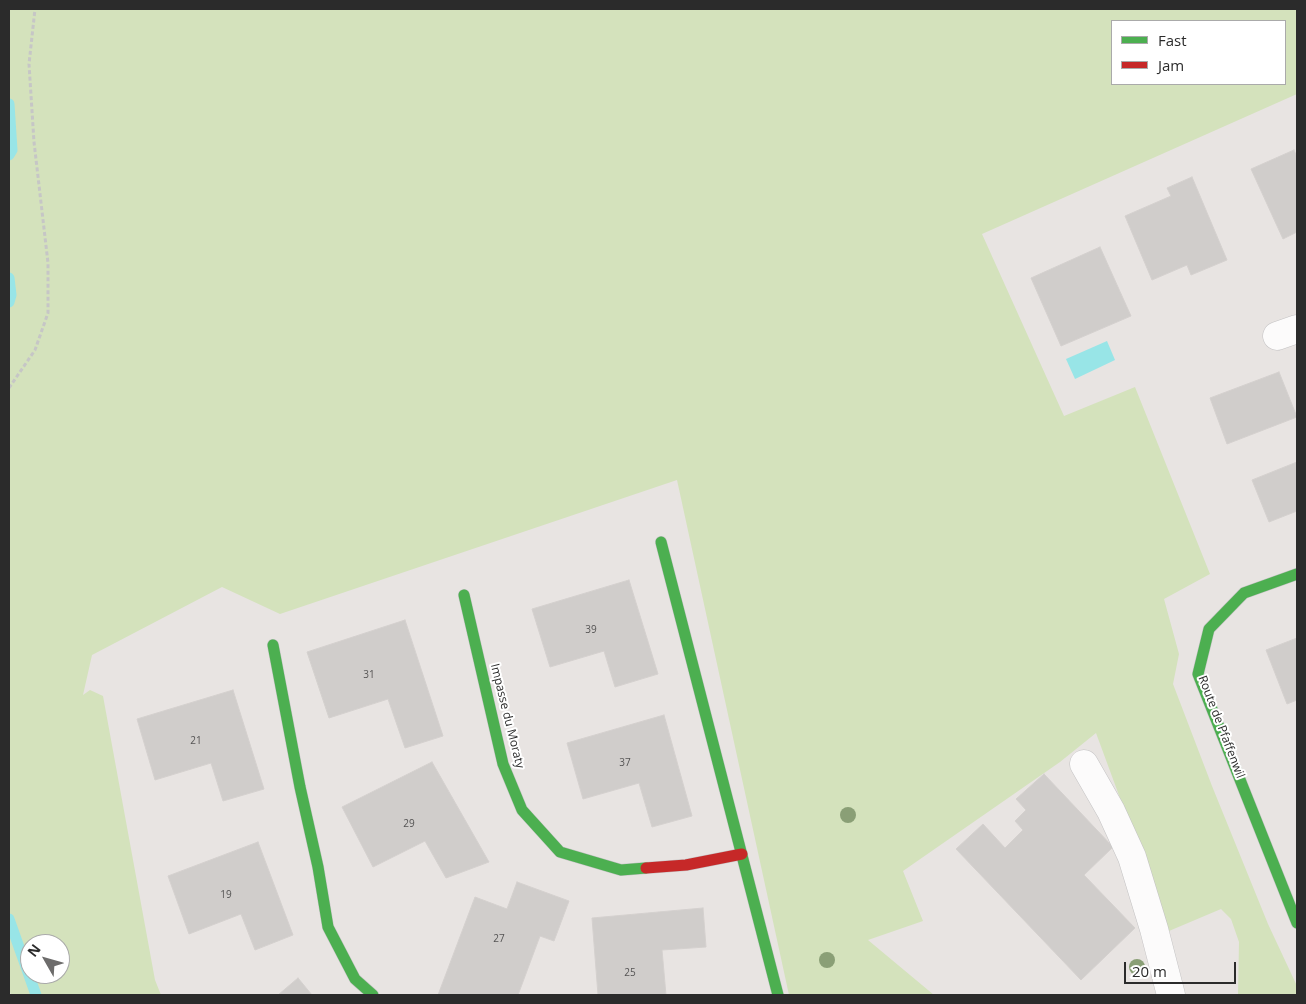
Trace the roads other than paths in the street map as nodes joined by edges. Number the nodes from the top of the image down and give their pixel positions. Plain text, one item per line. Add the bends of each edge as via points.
1 (660, 542) dead end
2 (1297, 574) edge
3 (464, 595) dead end
4 (273, 645) dead end
5 (1084, 764) dead end
6 (742, 854) junction
7 (1297, 923) edge
8 (373, 995) edge
9 (778, 995) edge
10 (1171, 995) edge

1 - 6 street
2 - 7 street, Route de Pfaffenwil via 1244,593 1209,629 1198,674
3 - 6 street, Impasse du Moraty via 503,764 522,810 560,852 621,870 686,865
4 - 8 street via 328,927 355,979
5 - 10 street via 1132,857
6 - 9 street

